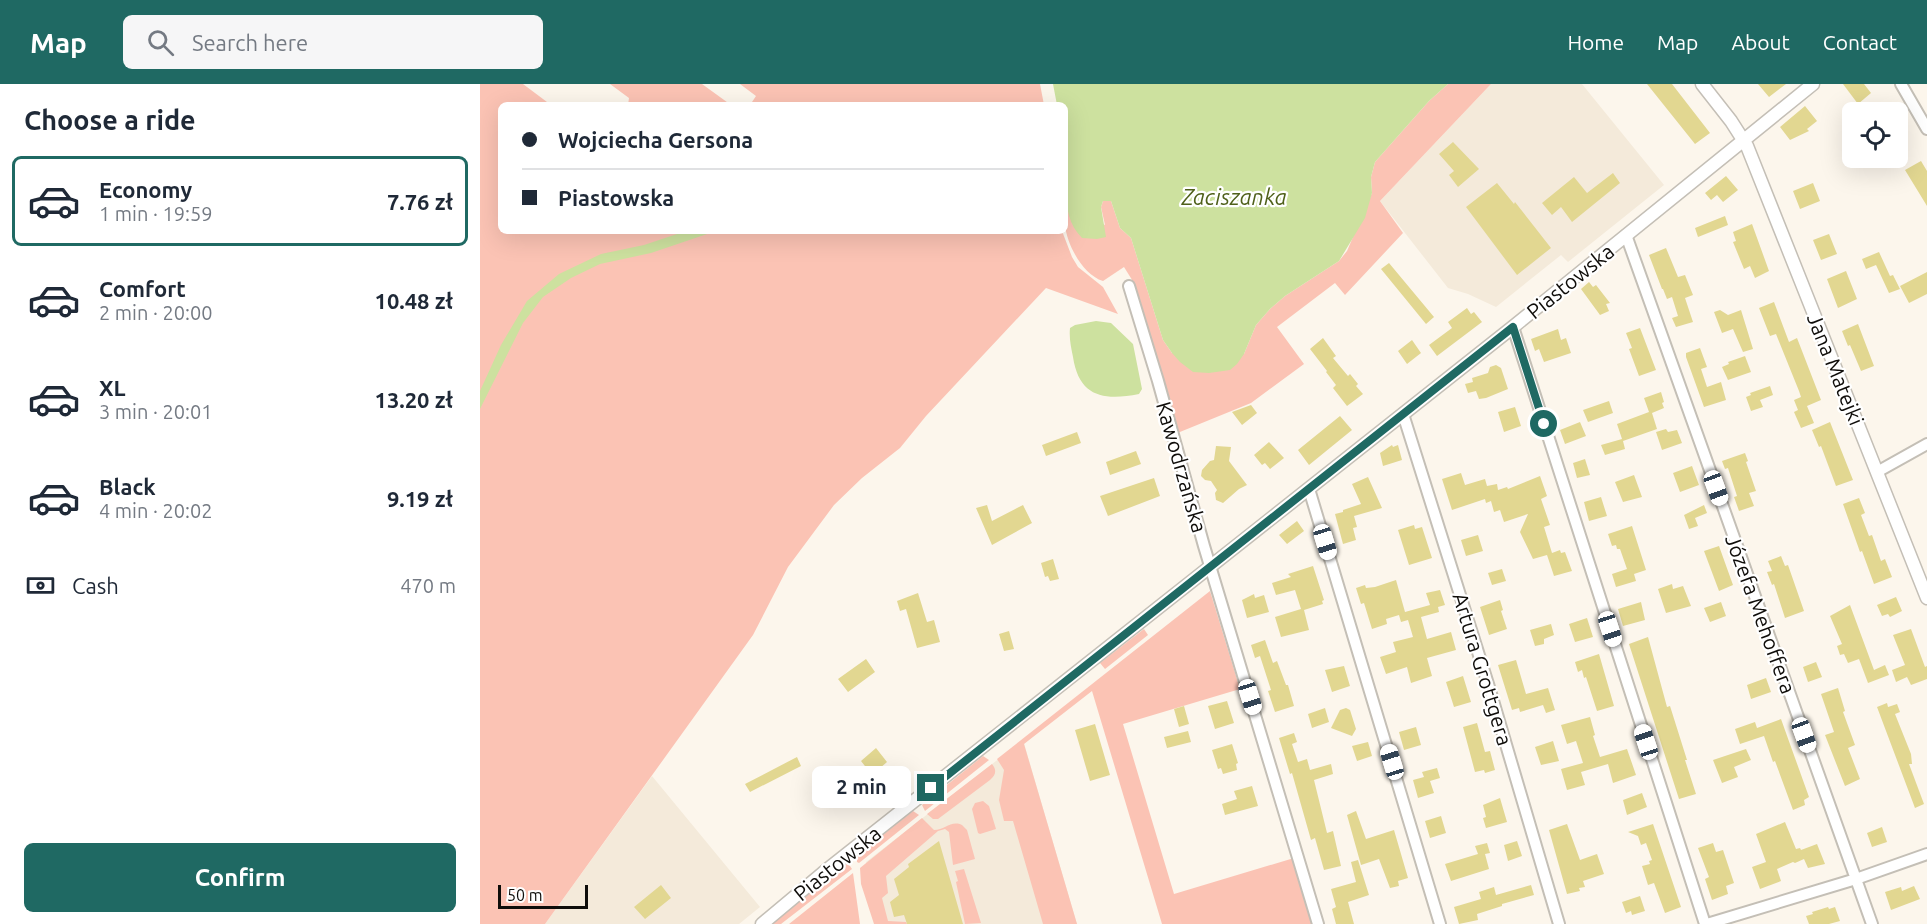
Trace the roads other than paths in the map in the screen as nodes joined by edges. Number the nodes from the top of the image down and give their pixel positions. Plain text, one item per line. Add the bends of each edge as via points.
1 (1702, 84) edge
2 (1813, 84) edge
3 (1901, 84) edge
4 (1927, 129) edge
5 (1743, 140) junction
6 (1626, 236) junction
7 (1129, 286) dead end
8 (1513, 327) junction
9 (1403, 414) junction
10 (1927, 444) edge
11 (1877, 472) junction
12 (1309, 489) junction
13 (1211, 567) junction
14 (1927, 598) edge
15 (1927, 854) edge
16 (1856, 879) junction
17 (762, 924) edge
18 (1318, 924) edge
19 (1440, 924) edge
20 (1559, 924) edge
21 (1706, 924) edge
22 (1872, 924) edge

1 - 5 street, Jana Matejki
2 - 5 street, Piastowska
3 - 4 street
5 - 6 street, Piastowska
5 - 11 street, Jana Matejki
6 - 8 street, Piastowska
6 - 16 street, Józefa Mehoffera
7 - 13 street, Kawodrzańska
8 - 9 street, Piastowska
8 - 21 street
9 - 12 street, Piastowska
9 - 20 street, Artura Grottgera
10 - 11 street
11 - 14 street, Jana Matejki
12 - 13 street, Piastowska
12 - 19 street
13 - 17 street, Piastowska
13 - 18 street, Kawodrzańska
15 - 16 street
16 - 21 street
16 - 22 street, Józefa Mehoffera

